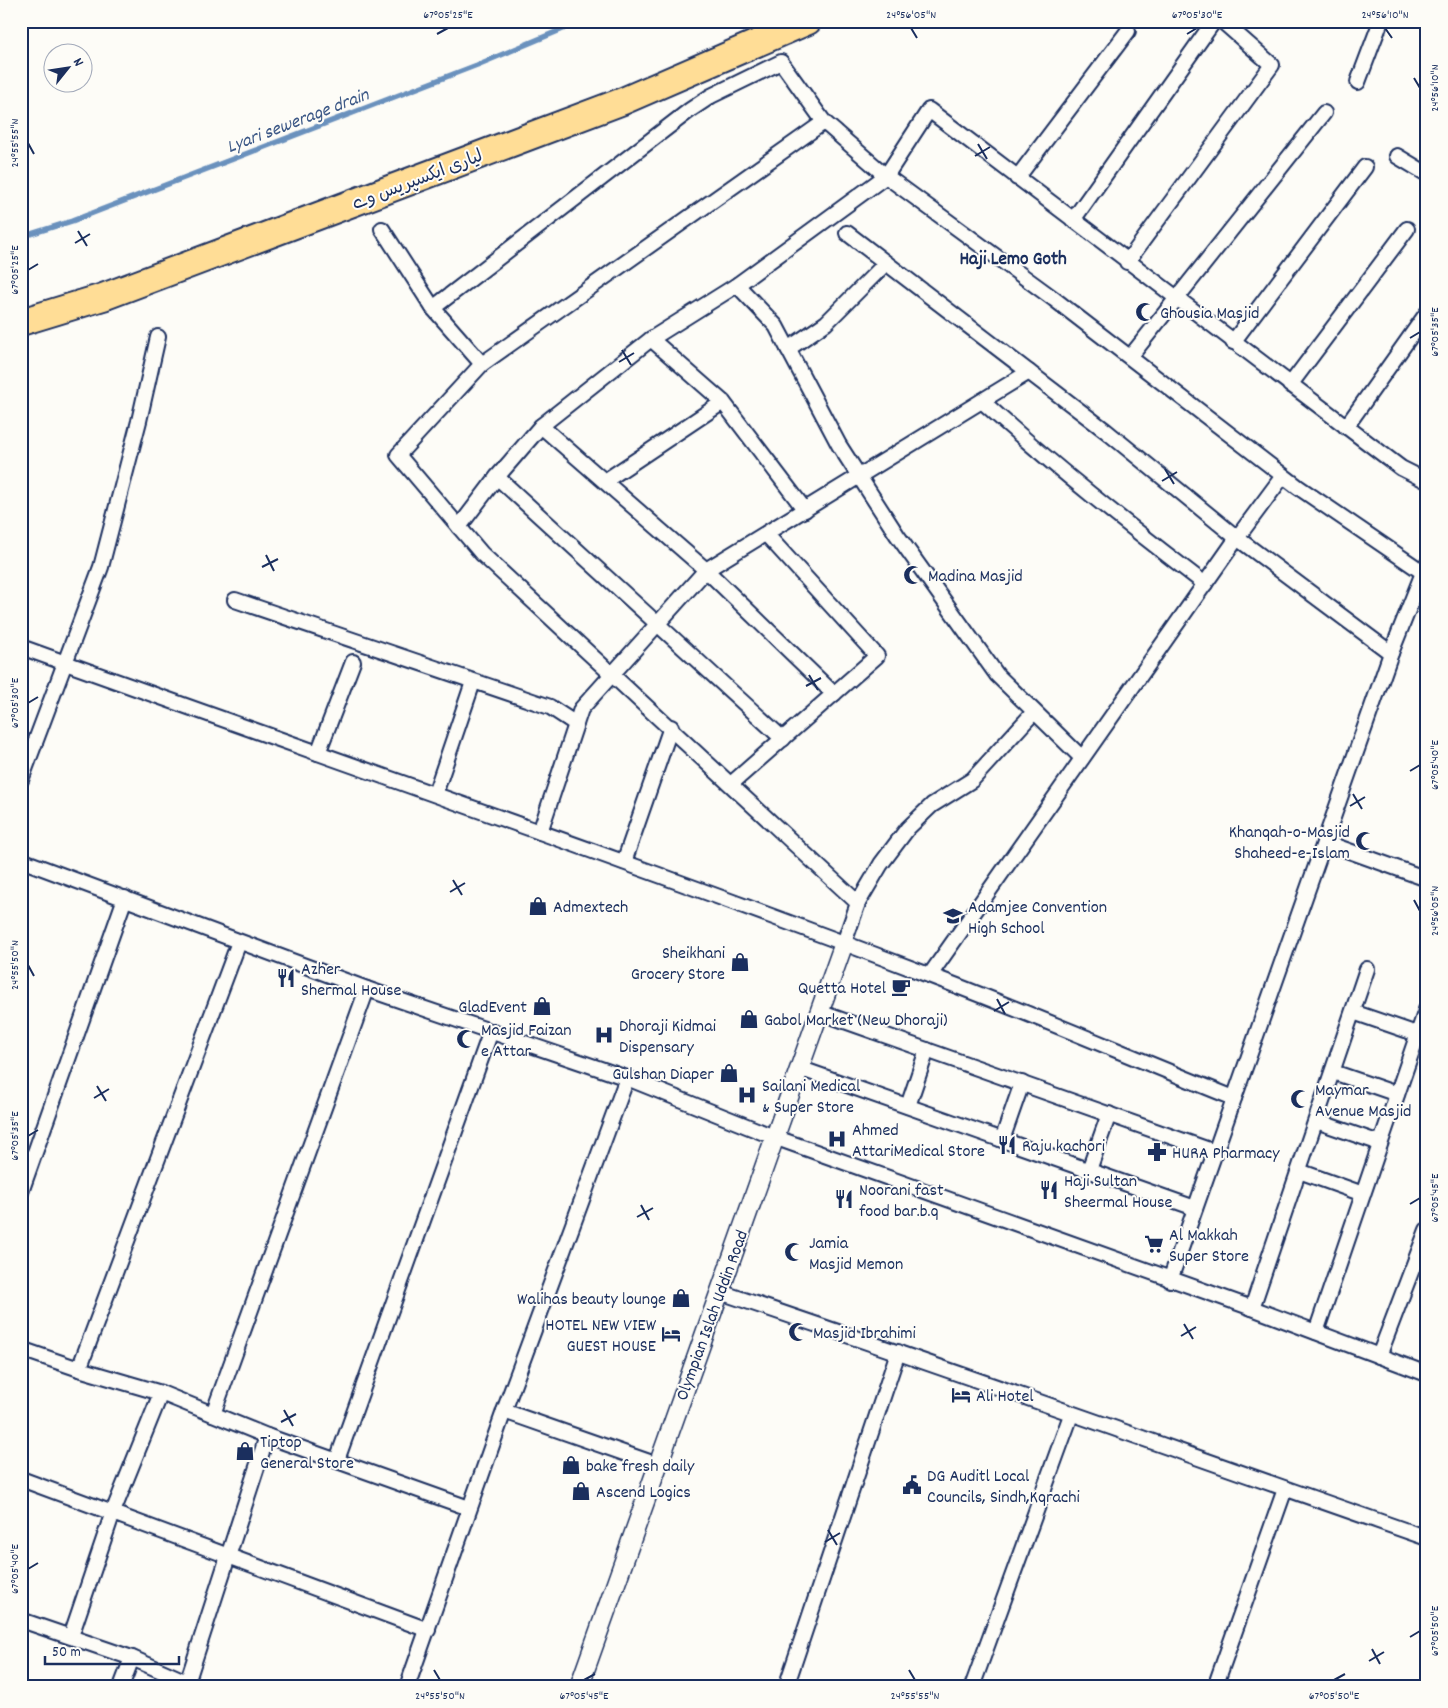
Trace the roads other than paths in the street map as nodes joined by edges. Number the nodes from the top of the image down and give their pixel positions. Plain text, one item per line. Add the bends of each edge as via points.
1 (808, 21) edge
2 (1214, 21) edge
3 (1222, 21) edge
4 (1381, 21) edge
5 (1128, 31) dead end
6 (1358, 82) dead end
7 (1324, 114) dead end
8 (824, 122) junction
9 (1397, 156) dead end
10 (1366, 167) dead end
11 (1427, 174) edge
12 (886, 176) junction
13 (1017, 178) junction
14 (1073, 220) junction
15 (382, 229) dead end
16 (1407, 229) dead end
17 (847, 233) dead end
18 (886, 262) junction
19 (1127, 262) junction
20 (736, 285) junction
21 (1176, 300) junction
22 (434, 308) junction
23 (1427, 313) edge
24 (21, 322) edge
25 (158, 337) dead end
26 (651, 339) junction
27 (1233, 342) junction
28 (788, 350) junction
29 (1130, 357) junction
30 (482, 364) junction
31 (1029, 372) junction
32 (1290, 385) junction
33 (982, 401) junction
34 (723, 402) junction
35 (541, 426) junction
36 (1346, 427) junction
37 (1284, 476) junction
38 (497, 477) junction
39 (859, 477) junction
40 (605, 481) junction
41 (1427, 481) edge
42 (805, 510) junction
43 (459, 527) junction
44 (766, 534) junction
45 (1238, 538) junction
46 (1425, 568) edge
47 (706, 570) junction
48 (1205, 584) junction
49 (235, 600) dead end
50 (658, 623) junction
51 (21, 647) edge
52 (1391, 653) junction
53 (353, 662) dead end
54 (64, 663) junction
55 (613, 673) junction
56 (472, 685) dead end
57 (834, 694) junction
58 (1034, 712) junction
59 (576, 724) junction
60 (671, 727) junction
61 (782, 739) junction
62 (318, 753) junction
63 (1082, 758) junction
64 (21, 780) edge
65 (731, 784) junction
66 (435, 794) junction
67 (540, 832) junction
68 (1324, 842) junction
69 (21, 860) edge
70 (624, 862) junction
71 (1427, 879) edge
72 (125, 898) junction
73 (858, 903) junction
74 (239, 942) junction
75 (844, 943) junction
76 (1368, 969) dead end
77 (930, 975) junction
78 (367, 989) junction
79 (1427, 1006) edge
80 (819, 1012) junction
81 (1353, 1012) junction
82 (491, 1031) junction
83 (1417, 1034) junction
84 (927, 1050) junction
85 (799, 1068) junction
86 (1333, 1072) junction
87 (627, 1078) junction
88 (1022, 1084) junction
89 (1397, 1094) junction
90 (1234, 1098) junction
91 (908, 1106) junction
92 (1109, 1114) junction
93 (1316, 1121) junction
94 (774, 1137) junction
95 (1002, 1140) junction
96 (1380, 1143) junction
97 (1215, 1152) junction
98 (1089, 1170) junction
99 (1299, 1171) junction
100 (21, 1192) edge
101 (1363, 1194) junction
102 (1195, 1208) junction
103 (1427, 1230) edge
104 (1170, 1280) junction
105 (720, 1292) junction
106 (1252, 1308) junction
107 (1316, 1332) junction
108 (21, 1349) edge
109 (898, 1352) junction
110 (1379, 1356) junction
111 (79, 1369) junction
112 (1427, 1374) edge
113 (161, 1393) junction
114 (504, 1411) junction
115 (213, 1414) junction
116 (1072, 1415) junction
117 (267, 1436) junction
118 (337, 1460) junction
119 (658, 1466) junction
120 (21, 1479) edge
121 (1285, 1489) junction
122 (469, 1508) junction
123 (113, 1512) junction
124 (1427, 1538) edge
125 (228, 1555) junction
126 (21, 1620) edge
127 (428, 1630) junction
128 (71, 1636) junction
129 (132, 1658) junction
130 (193, 1685) edge
131 (121, 1687) edge
132 (407, 1687) edge
133 (579, 1687) edge
134 (786, 1687) edge
135 (972, 1687) edge
136 (1215, 1687) edge

1 - 24 highway, لیاری ایکسپریس وے via 624,101 112,293
2 - 14 street
3 - 19 street via 1272,65
4 - 6 street
5 - 13 street
7 - 21 street
8 - 12 street
8 - 22 street via 781,62 711,96 690,110
8 - 30 street
9 - 11 street
10 - 27 street
12 - 13 street via 929,110
12 - 20 street
12 - 29 street
13 - 14 street
14 - 19 street
15 - 22 street
16 - 32 street
17 - 18 street
18 - 28 street via 826,323
18 - 31 street
19 - 21 street
20 - 26 street
20 - 28 street via 776,326
21 - 27 street
21 - 29 street
22 - 30 street
23 - 36 street
25 - 54 street via 101,567
26 - 34 street
26 - 35 street
27 - 32 street
28 - 39 street via 838,445
29 - 37 street
30 - 43 street via 398,455
31 - 33 street
31 - 45 street
32 - 36 street
33 - 39 street
33 - 48 street via 1089,495
34 - 40 street
34 - 42 street
35 - 38 street
35 - 40 street
36 - 41 street via 1401,468
37 - 45 street
37 - 46 street
38 - 43 street
38 - 50 street
39 - 42 street
39 - 58 street via 896,535 997,675
40 - 47 street
42 - 44 street
43 - 55 street via 482,554
44 - 47 street
44 - 57 street via 876,656
45 - 48 street
45 - 52 street
46 - 52 street
47 - 50 street
47 - 57 street
48 - 63 street
49 - 59 street via 550,707
50 - 55 street
50 - 61 street
51 - 54 street
52 - 68 street
53 - 62 street
54 - 62 street
54 - 64 street
55 - 59 street via 581,709
55 - 60 street
56 - 66 street
57 - 61 street
58 - 63 street
58 - 73 street via 972,780 932,805 908,828
59 - 67 street
60 - 65 street
60 - 70 street
61 - 65 street
62 - 66 street
63 - 77 street
65 - 73 street
66 - 67 street
67 - 70 street
68 - 71 street
68 - 90 street
69 - 72 street
70 - 75 street
72 - 74 street
72 - 100 street
73 - 75 street
74 - 78 street
74 - 111 street
75 - 77 street
75 - 80 street, Olympian Islah Uddin Road
76 - 81 street
77 - 90 street
78 - 82 street
78 - 115 street
79 - 83 street
80 - 84 street
80 - 85 street, Olympian Islah Uddin Road
81 - 83 street
81 - 86 street
82 - 87 street
82 - 118 street
83 - 89 street
84 - 88 street
84 - 91 street
85 - 91 street
85 - 94 street, Olympian Islah Uddin Road
86 - 89 street
86 - 93 street
87 - 94 street
87 - 114 street
88 - 92 street
88 - 95 street
89 - 96 street
90 - 97 street
91 - 95 street
92 - 97 street
92 - 98 street
93 - 96 street
93 - 99 street
94 - 104 street
94 - 105 street, Olympian Islah Uddin Road
95 - 98 street
96 - 101 street
97 - 102 street
98 - 102 street
99 - 101 street
99 - 106 street
101 - 107 street
102 - 104 street
103 - 110 street
104 - 106 street
105 - 109 street
105 - 119 street, Olympian Islah Uddin Road
106 - 107 street
107 - 110 street
108 - 111 street
109 - 116 street
109 - 134 street
110 - 112 street
111 - 113 street
113 - 115 street
113 - 123 street
114 - 119 street
114 - 122 street
115 - 117 street
116 - 121 street
116 - 135 street
117 - 118 street
117 - 125 street
118 - 122 street
119 - 133 street, Olympian Islah Uddin Road
120 - 123 street
121 - 124 street
121 - 136 street
122 - 127 street
123 - 125 street
123 - 128 street
125 - 127 street
125 - 130 street
126 - 128 street
127 - 132 street
128 - 129 street
129 - 130 street
129 - 131 street

